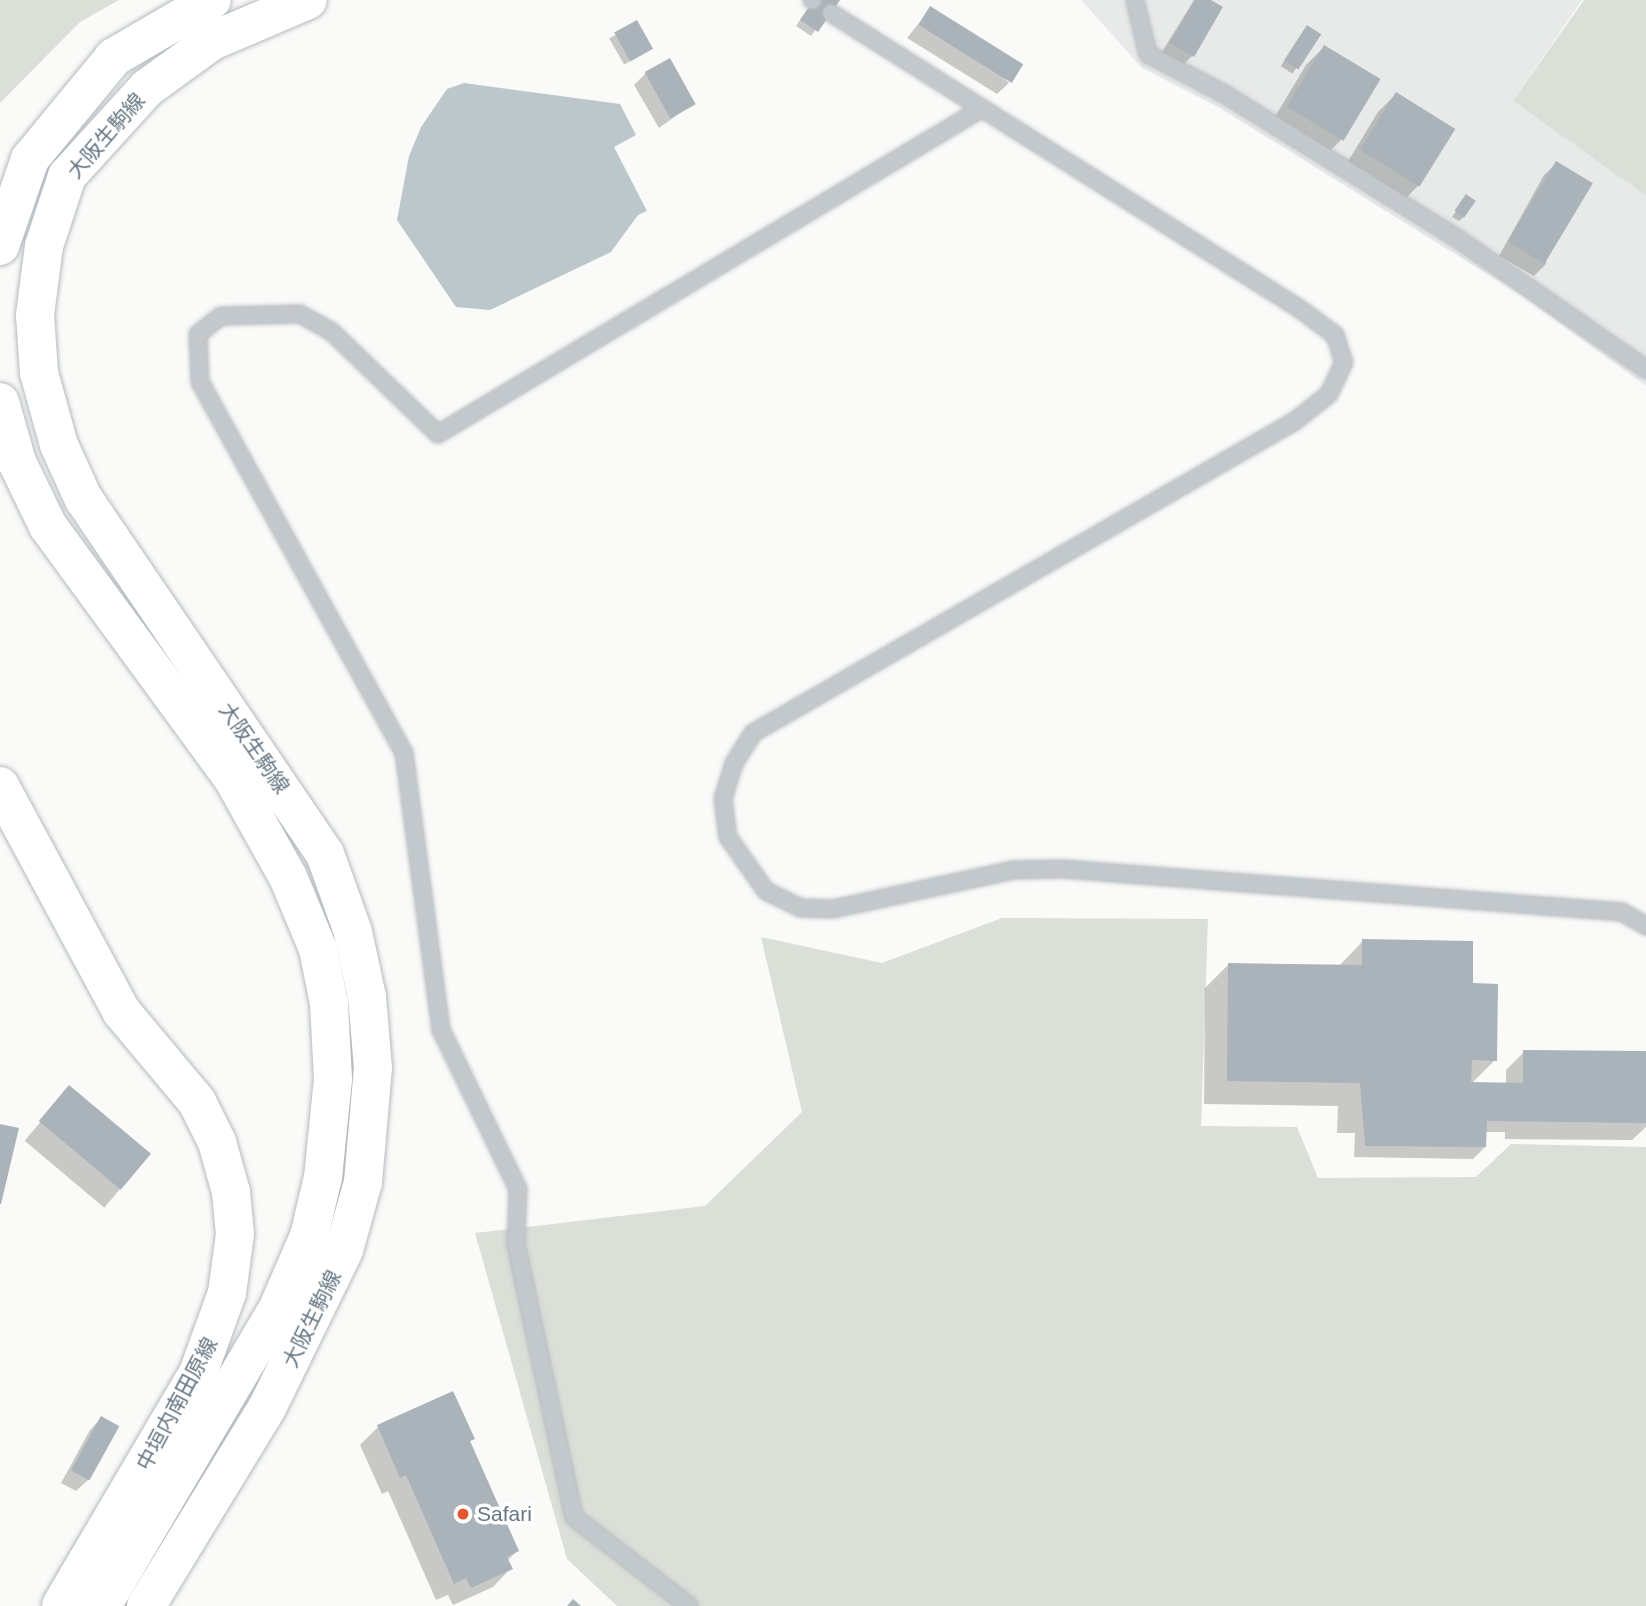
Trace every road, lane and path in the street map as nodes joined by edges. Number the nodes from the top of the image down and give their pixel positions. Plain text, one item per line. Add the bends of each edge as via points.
1 (212, 0) edge
2 (308, 0) edge
3 (1135, 0) edge
4 (831, 13) dead end
5 (981, 108) junction
6 (0, 246) edge
7 (1646, 369) edge
8 (0, 402) edge
9 (0, 786) edge
10 (1646, 926) edge
11 (61, 1606) edge
12 (102, 1606) edge
13 (146, 1606) edge
14 (689, 1606) edge

1 - 6 main road, 大阪生駒線 via 114,57 30,159
2 - 13 main road, 大阪生駒線 via 212,41 158,80 67,176 44,246 35,315 39,373 59,445 83,500 325,855 353,932 368,1009 373,1068 363,1182 344,1250 267,1408
3 - 7 lane via 1148,54 1226,95 1458,239
4 - 5 lane
5 - 10 lane via 1335,335 1344,362 1341,376 1329,394 1295,421 753,733 734,763 723,798 728,837 741,862 766,891 801,908 833,909 1013,870 1063,869 1622,912
5 - 14 lane via 438,434 332,332 300,314 221,316 198,334 200,382 404,753 441,1030 518,1189 516,1243 574,1517
8 - 12 main road, 大阪生駒線 via 17,461 48,526 232,777 282,866 318,949 329,1003 333,1079 323,1177 309,1236 278,1308
9 - 11 main road, 中垣内南田原線 via 121,1011 197,1102 217,1142 231,1192 234,1234 226,1293 198,1373

